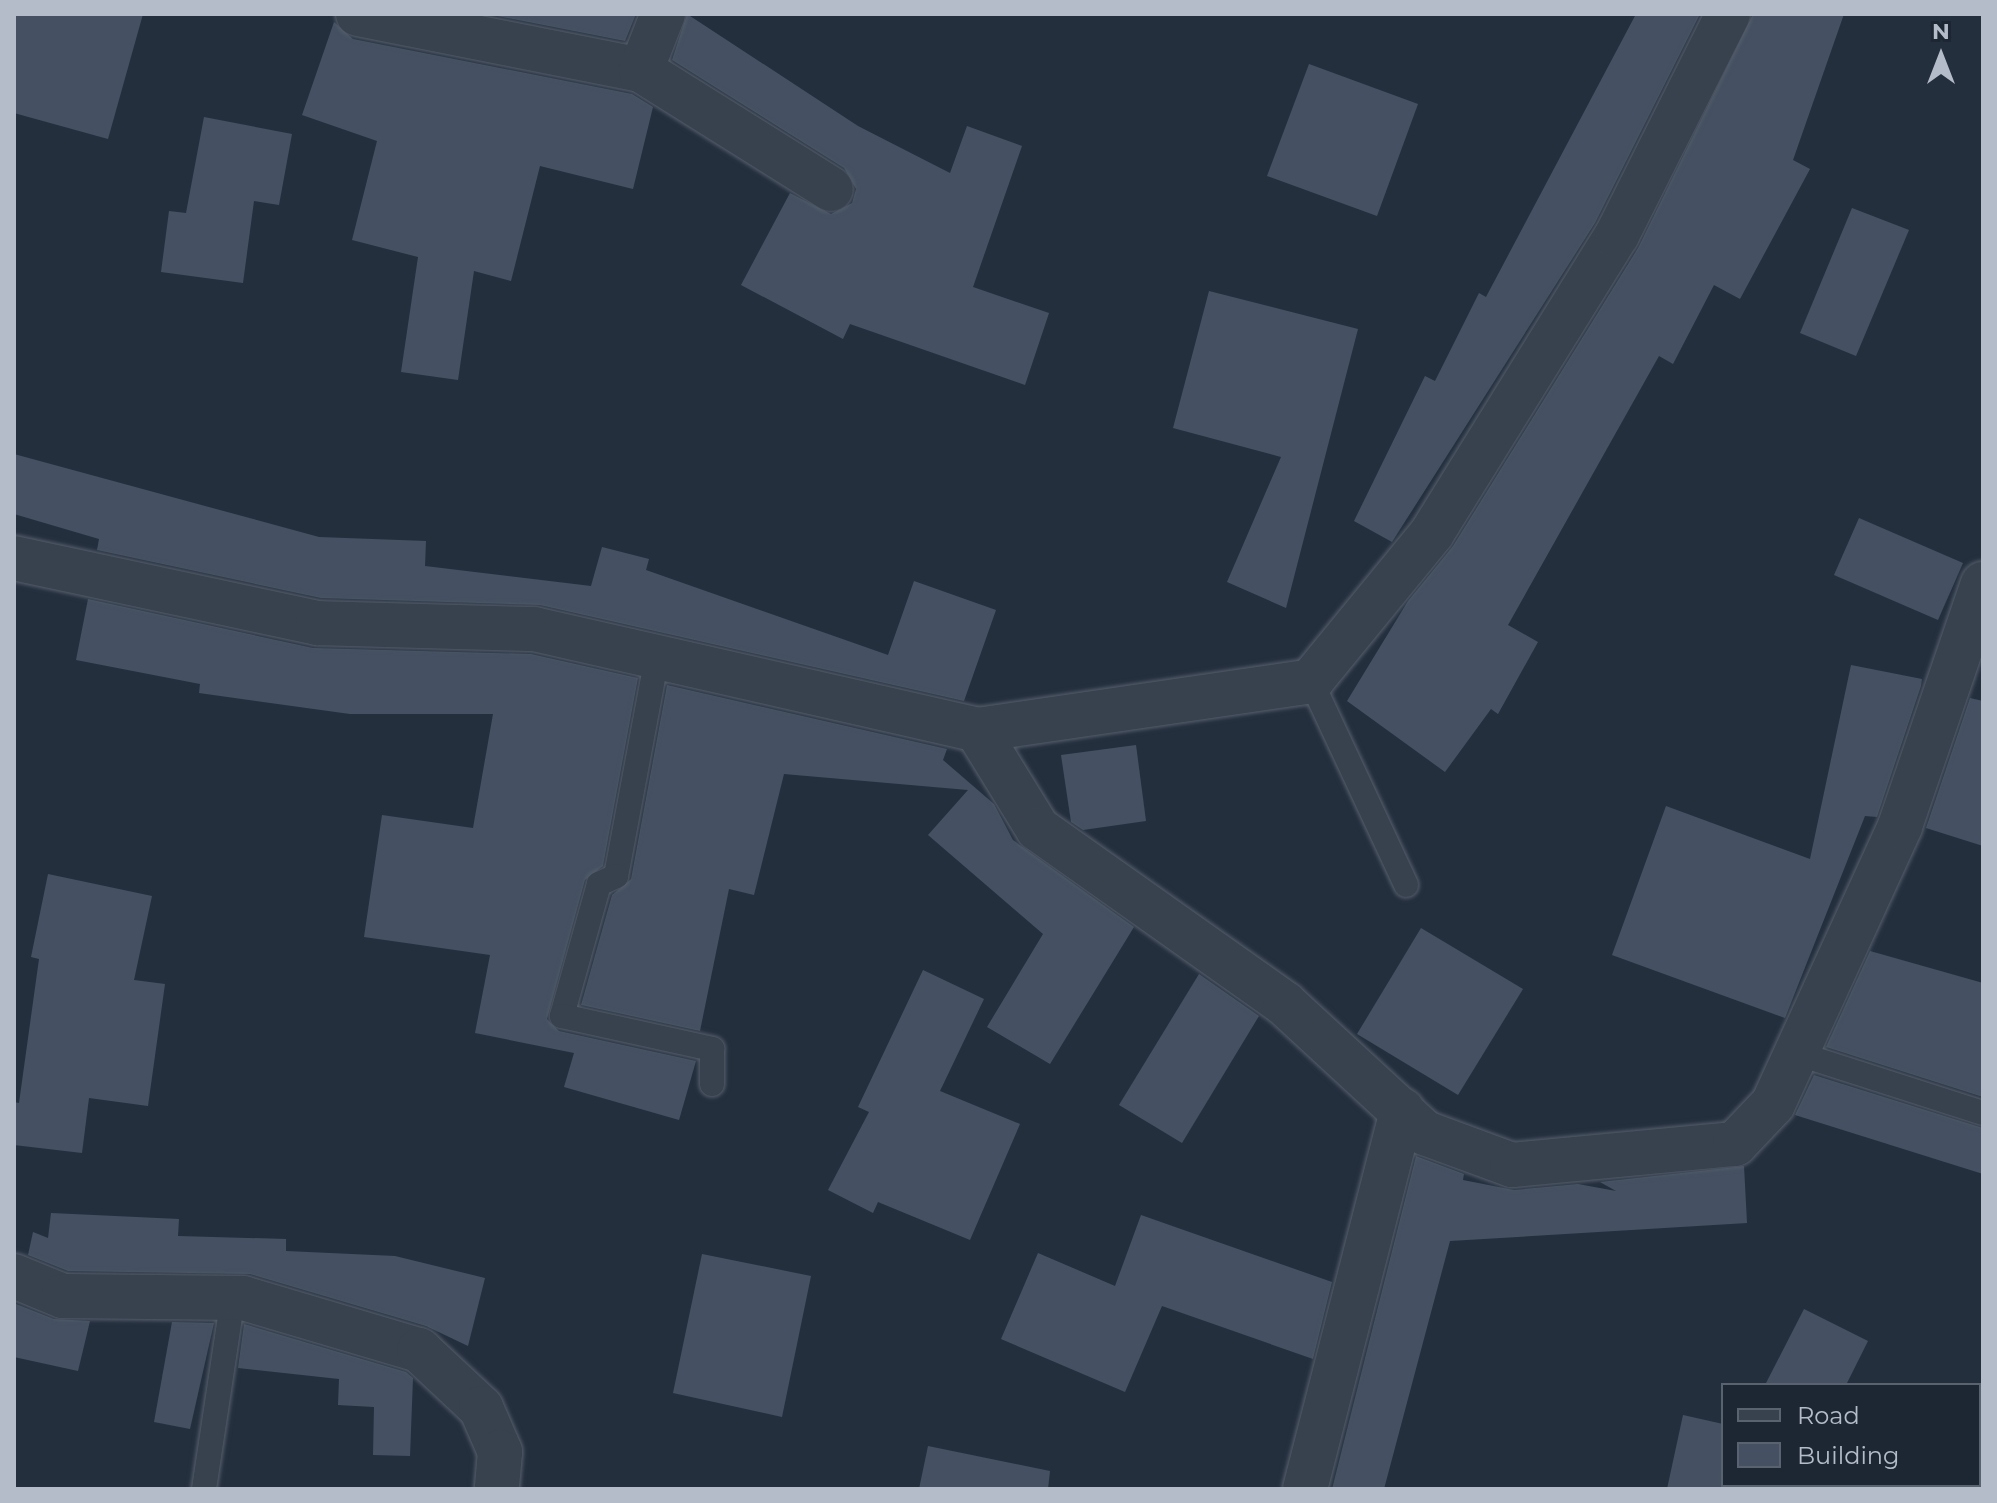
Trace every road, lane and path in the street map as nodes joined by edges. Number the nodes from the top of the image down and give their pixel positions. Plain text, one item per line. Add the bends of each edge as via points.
1 (358, 14) edge
2 (663, 14) edge
3 (1728, 14) edge
4 (641, 70) junction
5 (831, 189) dead end
6 (14, 558) edge
7 (1983, 584) edge
8 (657, 657) junction
9 (1311, 681) junction
10 (977, 730) junction
11 (1406, 885) dead end
12 (1796, 1053) junction
13 (712, 1084) dead end
14 (1402, 1110) junction
15 (1983, 1113) edge
16 (14, 1276) edge
17 (233, 1298) junction
18 (204, 1489) edge
19 (497, 1489) edge
20 (1305, 1489) edge

1 - 4 street
2 - 4 street
3 - 9 street via 1617,235 1432,533
4 - 5 street
6 - 8 street via 318,623 534,629
7 - 12 street via 1900,826
8 - 10 street
8 - 13 lane via 616,876 599,884 562,1016 712,1049
9 - 10 street
9 - 11 lane
10 - 14 street via 1038,829 1285,1004
12 - 14 street via 1773,1104 1735,1144 1512,1165 1425,1133
12 - 15 lane
14 - 20 street
16 - 17 street via 63,1296
17 - 18 lane
17 - 19 street via 419,1350 481,1408 500,1452

